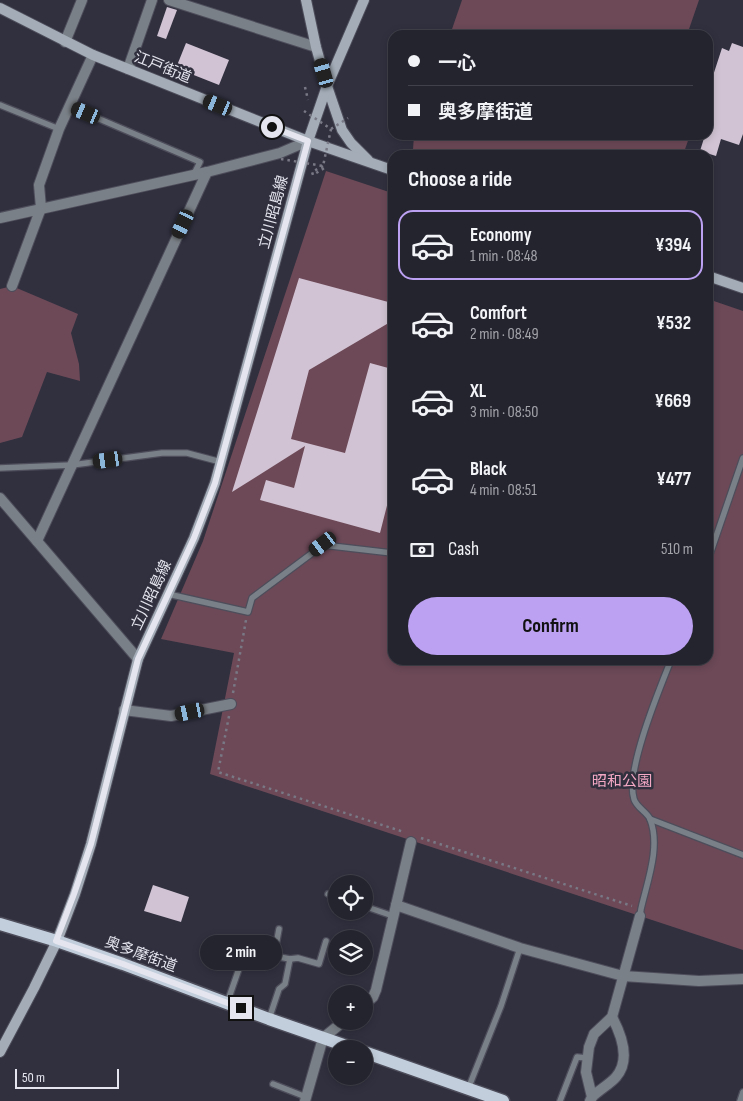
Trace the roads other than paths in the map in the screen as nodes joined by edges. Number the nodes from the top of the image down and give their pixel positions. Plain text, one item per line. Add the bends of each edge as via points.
1 (82, 0) edge
2 (152, 0) edge
3 (169, 0) edge
4 (306, 0) edge
5 (364, 0) edge
6 (0, 8) edge
7 (65, 42) junction
8 (316, 47) junction
9 (93, 55) junction
10 (128, 69) junction
11 (327, 86) junction
12 (0, 105) edge
13 (70, 106) junction
14 (59, 129) junction
15 (308, 141) junction
16 (375, 165) junction
17 (388, 169) edge
18 (207, 172) junction
19 (194, 175) junction
20 (41, 208) junction
21 (0, 218) edge
22 (713, 278) edge
23 (12, 286) dead end
24 (743, 288) edge
25 (743, 458) edge
26 (221, 462) junction
27 (72, 465) junction
28 (0, 468) edge
29 (0, 498) edge
30 (37, 541) junction
31 (713, 545) edge
32 (388, 552) edge
33 (168, 594) junction
34 (138, 659) junction
35 (669, 665) edge
36 (231, 704) road end
37 (124, 710) junction
38 (650, 819) junction
39 (411, 842) dead end
40 (743, 855) edge
41 (396, 905) junction
42 (373, 909) edge
43 (641, 912) joint
44 (394, 916) junction
45 (0, 924) edge
46 (279, 930) dead end
47 (56, 941) junction
48 (326, 941) dead end
49 (520, 948) junction
50 (290, 959) junction
51 (241, 963) dead end
52 (623, 976) junction
53 (743, 979) edge
54 (373, 998) edge
55 (227, 1003) junction
56 (612, 1017) junction
57 (269, 1019) junction
58 (333, 1030) edge
59 (323, 1038) junction
60 (329, 1040) edge
61 (0, 1052) edge
62 (373, 1055) edge
63 (587, 1058) junction
64 (273, 1084) dead end
65 (468, 1089) junction
66 (743, 1092) edge
67 (306, 1099) edge
68 (591, 1099) edge
69 (502, 1101) edge
70 (560, 1101) edge
71 (740, 1101) edge

1 - 7 street
2 - 10 street
3 - 8 street
4 - 8 main road, 江戸街道
5 - 11 main road, 立川昭島線
6 - 7 main road, 江戸街道
7 - 9 main road, 江戸街道
8 - 11 main road, 江戸街道
9 - 10 main road, 江戸街道
9 - 13 street
10 - 15 main road, 江戸街道
11 - 15 main road, 立川昭島線
11 - 16 main road, 江戸街道 via 342,130
12 - 14 lane
13 - 14 street
13 - 19 lane via 200,162
14 - 20 street via 39,185
15 - 16 main road, 江戸街道
15 - 18 street via 280,153
15 - 26 main road, 立川昭島線
16 - 17 main road, 江戸街道
18 - 19 street
18 - 27 street
19 - 20 street
20 - 21 street
20 - 23 street
22 - 24 main road
25 - 31 lane
26 - 27 lane via 187,453 162,453
26 - 33 main road, 立川昭島線 via 202,519
27 - 28 lane
27 - 30 street
29 - 30 street
30 - 34 street
32 - 33 lane via 323,544 252,598 248,612
33 - 34 main road, 立川昭島線
34 - 37 main road, 立川昭島線
35 - 38 lane via 652,708 633,779 634,800
36 - 37 street via 171,716
37 - 47 main road, 立川昭島線 via 91,844
38 - 40 lane
38 - 43 lane via 654,838 653,858
39 - 41 street
41 - 44 street
41 - 49 street
42 - 44 lane
43 - 52 street
44 - 54 street
45 - 47 main road, 奥多摩街道
46 - 50 lane via 274,956
47 - 55 main road, 奥多摩街道
47 - 61 main road, 立川昭島線
48 - 50 lane via 319,964
49 - 52 street
49 - 65 lane via 502,1006
50 - 57 lane via 285,984 279,989
51 - 55 lane
52 - 53 street via 699,981
52 - 56 street
55 - 57 main road, 奥多摩街道
56 - 63 street via 594,1034
56 - 68 street via 622,1037 621,1068 615,1079
57 - 59 main road, 奥多摩街道
58 - 59 street
59 - 60 main road, 奥多摩街道
59 - 67 street
62 - 65 main road
63 - 68 street
63 - 70 lane via 577,1057
64 - 67 lane
65 - 69 main road
66 - 71 lane

